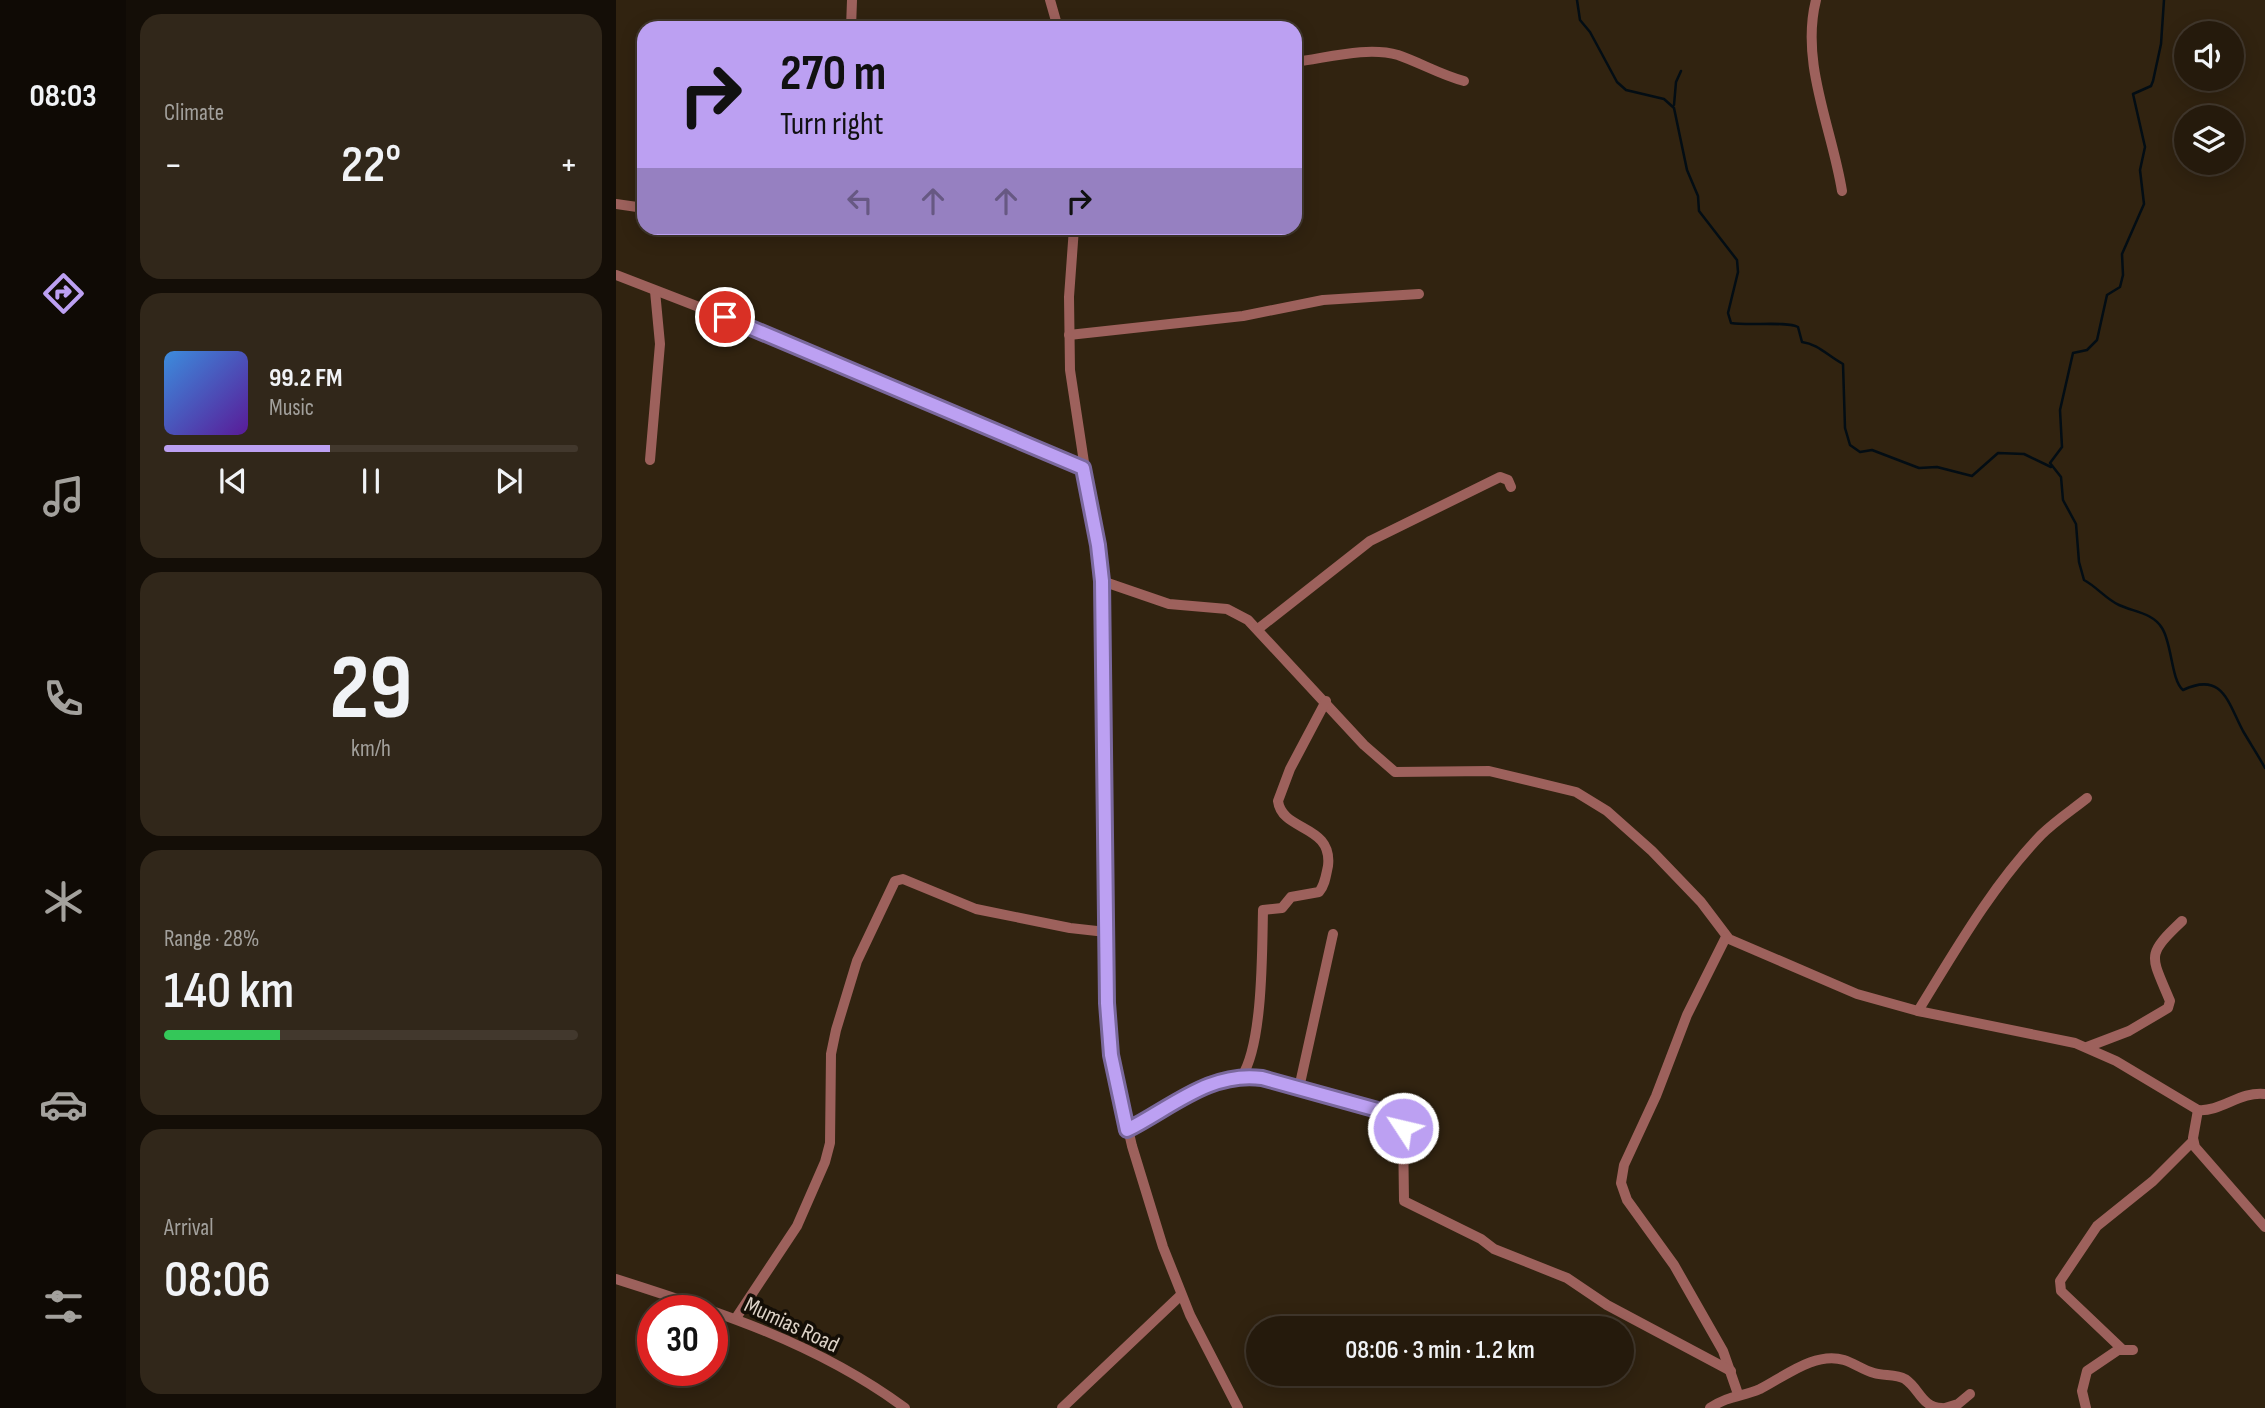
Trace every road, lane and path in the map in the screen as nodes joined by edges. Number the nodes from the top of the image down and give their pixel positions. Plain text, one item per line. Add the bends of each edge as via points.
1 (852, 0) edge
2 (1050, 0) edge
3 (1816, 0) edge
4 (851, 21) edge
5 (1056, 21) edge
6 (1302, 61) edge
7 (1464, 81) dead end
8 (1842, 191) dead end
9 (616, 204) edge
10 (637, 207) edge
11 (1074, 235) edge
12 (616, 275) edge
13 (655, 291) junction
14 (1419, 293) dead end
15 (1069, 335) junction
16 (650, 460) dead end
17 (1083, 468) junction
18 (1511, 487) dead end
19 (1102, 581) junction
20 (1258, 629) junction
21 (1326, 701) junction
22 (2087, 798) dead end
23 (2182, 921) dead end
24 (1106, 932) junction
25 (1333, 934) dead end
26 (1726, 937) junction
27 (1918, 1011) junction
28 (2087, 1047) junction
29 (1242, 1076) junction
30 (1299, 1088) junction
31 (2265, 1094) edge
32 (2198, 1110) junction
33 (1127, 1130) junction
34 (2193, 1142) junction
35 (2265, 1227) edge
36 (616, 1279) edge
37 (1181, 1295) junction
38 (736, 1318) junction
39 (2122, 1349) junction
40 (2133, 1350) dead end
41 (1731, 1371) junction
42 (1736, 1394) junction
43 (1970, 1394) dead end
44 (1930, 1407) edge
45 (905, 1408) edge
46 (1062, 1408) edge
47 (1238, 1408) edge
48 (1710, 1408) edge
49 (1737, 1408) edge
50 (1943, 1408) edge
51 (2086, 1408) edge

1 - 4 street
2 - 5 street
3 - 8 street via 1810,44
6 - 7 street via 1378,52 1398,55
9 - 10 street
11 - 15 street
12 - 13 street
13 - 16 street via 660,344
13 - 17 street
14 - 15 street via 1323,300 1243,316
15 - 17 street
17 - 19 street
18 - 20 street via 1500,477 1381,535
19 - 20 street via 1180,607 1232,610
19 - 24 street
20 - 21 street
21 - 26 street via 1395,772 1489,771 1583,795 1667,866
21 - 29 street via 1278,801 1284,815 1326,846 1329,856 1324,884 1317,892 1292,897 1282,908 1263,910 1253,1045
22 - 27 street via 2051,826 2018,861
23 - 28 street via 2158,943 2155,952 2168,1008 2129,1031
24 - 33 street via 1110,1040
24 - 38 street via 1006,916 895,881 857,961 836,1030 825,1162 797,1226
25 - 30 street
26 - 27 street via 1857,994
26 - 41 street via 1687,1015 1621,1183 1627,1200 1674,1265
27 - 28 street
28 - 32 street
29 - 30 street
29 - 33 street via 1197,1089
30 - 41 street via 1401,1118 1404,1201 1494,1249 1567,1278 1618,1311
31 - 32 street via 2244,1095 2207,1111
32 - 34 street
33 - 37 street
34 - 35 street
34 - 39 street via 2097,1226 2060,1281 2061,1291
36 - 38 street, Mumias Road
37 - 46 street
37 - 47 street
38 - 45 street, Mumias Road via 815,1354
39 - 40 street
39 - 51 street via 2085,1375
41 - 42 street
42 - 44 street via 1757,1390 1820,1360 1840,1359 1872,1373 1906,1380
42 - 48 street
42 - 49 street
43 - 50 street
44 - 50 street

